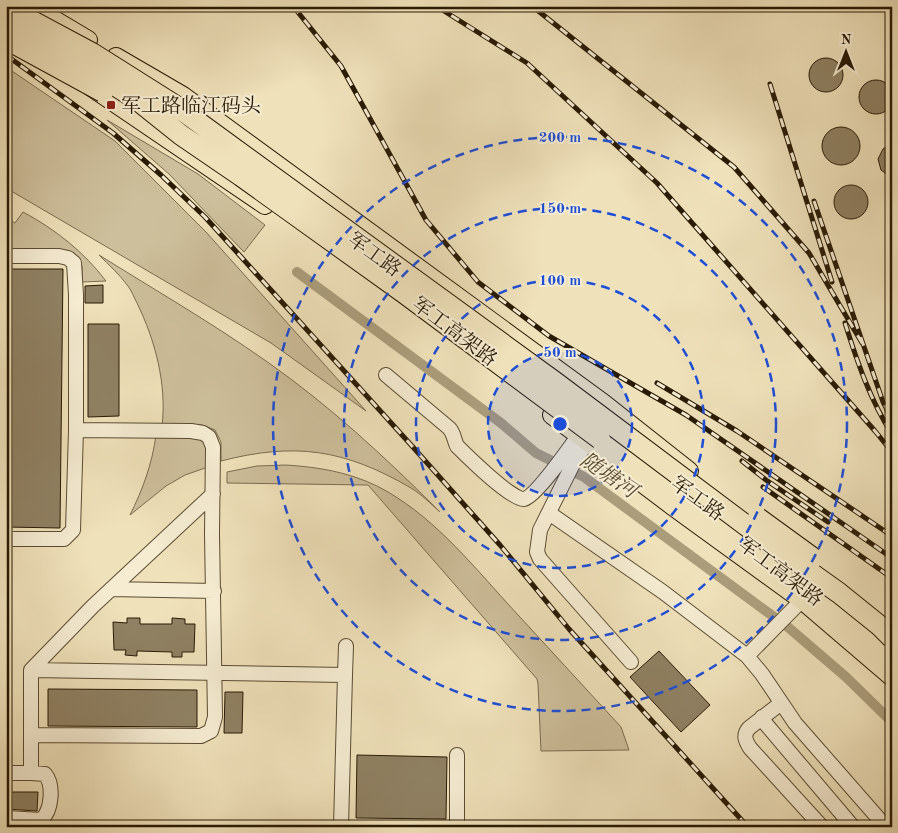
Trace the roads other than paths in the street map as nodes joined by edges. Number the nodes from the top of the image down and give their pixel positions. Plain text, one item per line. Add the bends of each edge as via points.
1 (32, 6) edge
2 (6, 7) edge
3 (6, 23) edge
4 (6, 38) edge
5 (180, 135) junction
6 (6, 256) edge
7 (386, 374) dead end
8 (554, 382) junction
9 (607, 406) junction
10 (76, 430) junction
11 (583, 439) junction
12 (569, 457) junction
13 (213, 494) junction
14 (549, 513) junction
15 (6, 539) edge
16 (111, 590) junction
17 (214, 591) junction
18 (802, 600) junction
19 (892, 620) edge
20 (892, 630) edge
21 (892, 638) edge
22 (346, 646) dead end
23 (748, 656) junction
24 (892, 658) edge
25 (631, 662) dead end
26 (31, 670) junction
27 (218, 672) junction
28 (345, 674) junction
29 (892, 677) edge
30 (780, 704) junction
31 (762, 717) junction
32 (31, 735) junction
33 (457, 755) dead end
34 (6, 773) edge
35 (31, 773) junction
36 (6, 818) edge
37 (341, 827) edge
38 (457, 827) edge
39 (822, 827) edge
40 (852, 827) edge
41 (886, 827) edge

1 - 9 main road, 军工路 via 183,96
2 - 8 highway, 军工高架路, bridge via 92,53 176,106
3 - 5 highway, 军工高架路, bridge via 79,62 136,99
4 - 5 highway, bridge
4 - 11 main road, 军工路 via 71,72 332,250
5 - 24 highway, 军工高架路, bridge via 404,293 742,540
6 - 10 street via 59,256 74,264
7 - 12 street via 452,431 457,446 519,498 530,496
8 - 19 highway, bridge via 661,447
8 - 21 highway, 军工高架路, bridge via 839,593
9 - 11 street
9 - 20 main road, 军工路 via 769,534 840,584
10 - 13 street via 203,433 213,446
10 - 15 street via 73,530 64,539
11 - 12 street
11 - 18 main road, 军工路
12 - 14 street via 563,484
13 - 16 street
13 - 17 street
14 - 23 street
14 - 25 street via 538,540 540,559
16 - 17 street
16 - 26 street
17 - 27 street
18 - 23 street
18 - 29 main road, 军工路
22 - 28 street
23 - 30 street
26 - 27 street
26 - 32 street
27 - 28 street
27 - 32 street via 215,717 211,731 201,736
28 - 37 street
30 - 31 street
30 - 41 street
31 - 39 street via 745,732 750,748
31 - 40 street
32 - 35 street
33 - 38 street
34 - 35 street
35 - 36 street via 45,774 49,778 48,812 41,820

